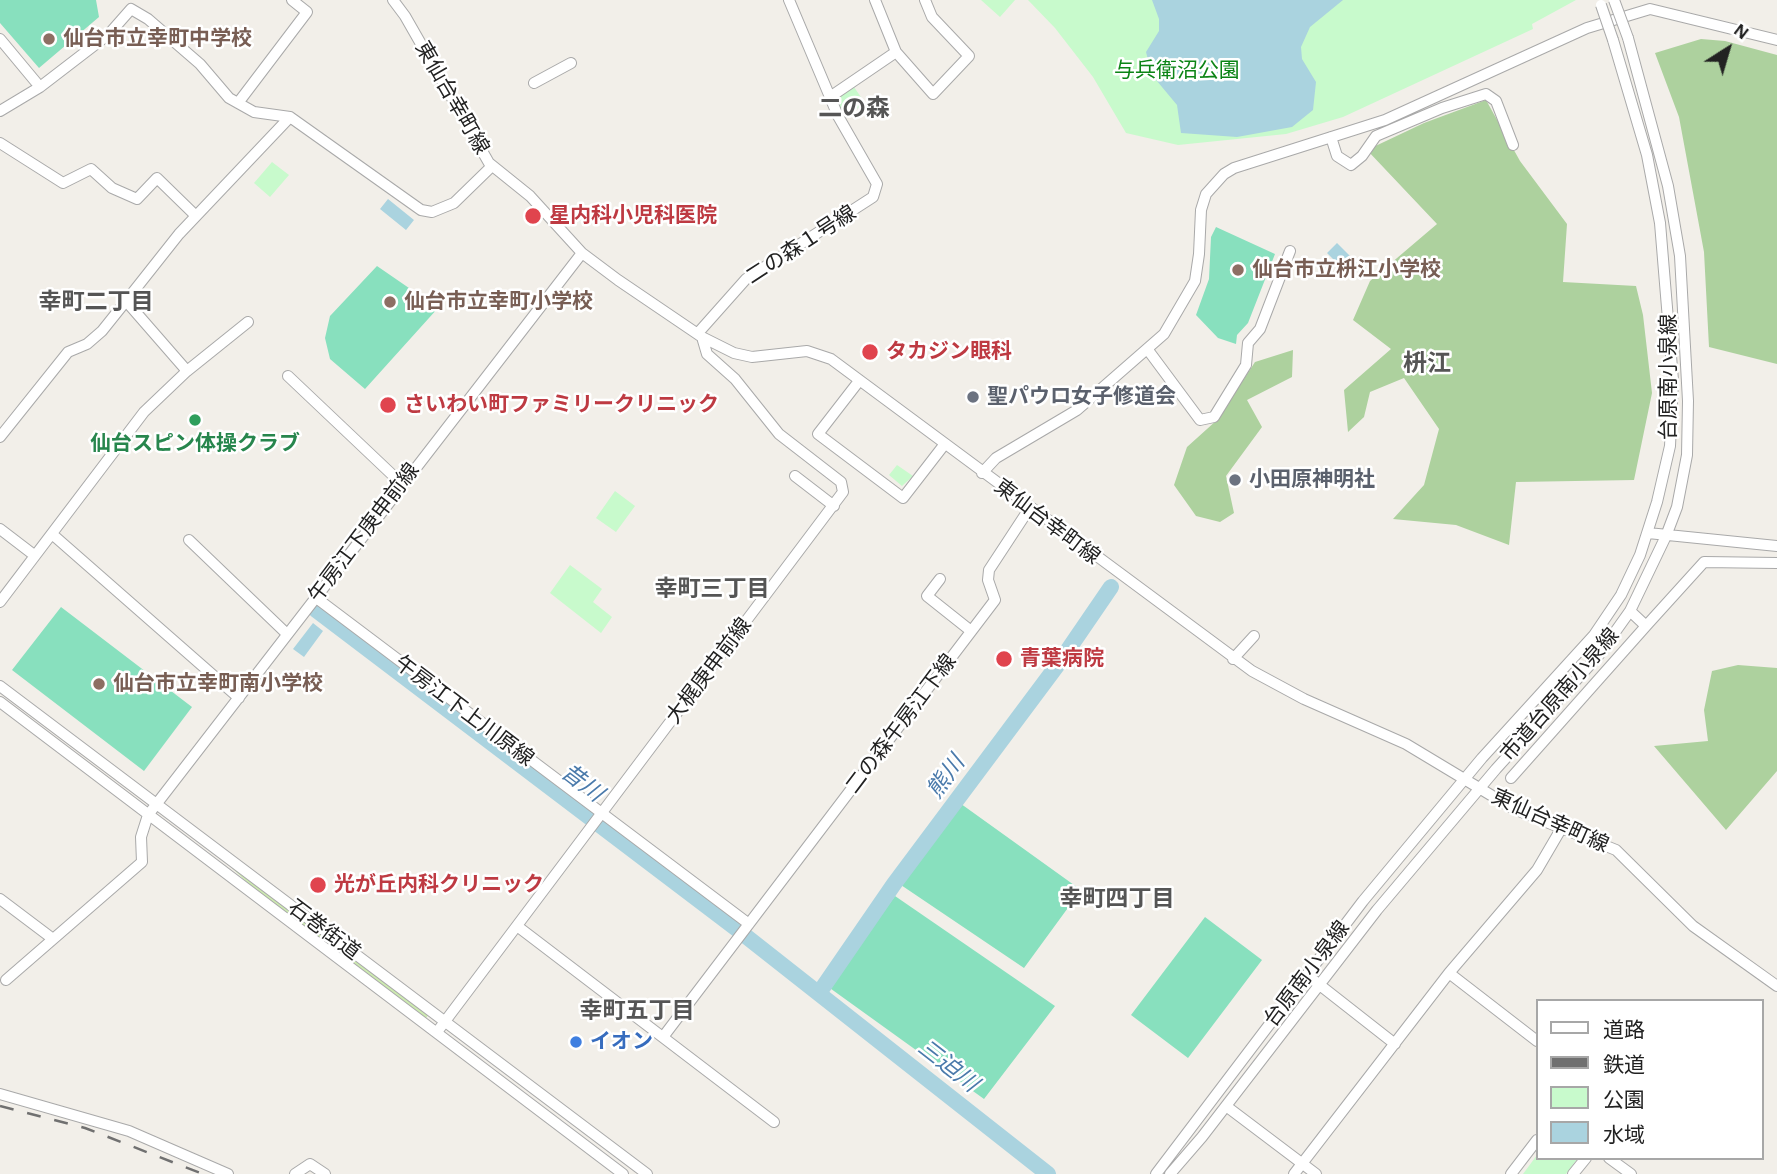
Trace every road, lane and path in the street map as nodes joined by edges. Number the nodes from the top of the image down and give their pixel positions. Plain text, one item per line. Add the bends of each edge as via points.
1 (123, 0) edge
2 (292, 0) edge
3 (393, 0) edge
4 (789, 0) edge
5 (875, 0) edge
6 (925, 0) edge
7 (1614, 0) edge
8 (1600, 3) edge
9 (1648, 4) edge
10 (131, 9) junction
11 (0, 39) edge
12 (1777, 40) edge
13 (896, 52) junction
14 (571, 63) dead end
15 (534, 83) dead end
16 (40, 87) junction
17 (830, 97) junction
18 (238, 103) junction
19 (0, 111) edge
20 (290, 117) junction
21 (1331, 137) junction
22 (0, 143) edge
23 (1513, 145) dead end
24 (492, 166) junction
25 (196, 216) junction
26 (1290, 251) dead end
27 (582, 253) junction
28 (126, 301) junction
29 (248, 322) dead end
30 (700, 335) junction
31 (1148, 350) junction
32 (187, 371) junction
33 (288, 376) dead end
34 (859, 381) junction
35 (0, 437) edge
36 (944, 445) junction
37 (982, 473) junction
38 (795, 477) dead end
39 (402, 484) junction
40 (834, 506) junction
41 (1030, 509) junction
42 (0, 528) edge
43 (1648, 533) junction
44 (52, 534) junction
45 (1666, 536) junction
46 (189, 540) dead end
47 (1777, 546) edge
48 (34, 555) junction
49 (1777, 563) edge
50 (940, 579) dead end
51 (315, 597) junction
52 (0, 602) edge
53 (1630, 611) junction
54 (1646, 626) junction
55 (971, 631) junction
56 (287, 634) junction
57 (1254, 636) dead end
58 (1233, 659) junction
59 (0, 686) edge
60 (239, 698) junction
61 (0, 702) edge
62 (1492, 748) joint
63 (1511, 778) dead end
64 (1464, 779) junction
65 (1479, 788) junction
66 (156, 804) junction
67 (148, 815) junction
68 (596, 819) junction
69 (1561, 829) junction
70 (0, 899) edge
71 (517, 926) junction
72 (744, 931) junction
73 (53, 939) junction
74 (1449, 973) junction
75 (1307, 975) junction
76 (6, 980) dead end
77 (1318, 984) junction
78 (1777, 986) edge
79 (445, 1021) junction
80 (437, 1032) junction
81 (663, 1037) junction
82 (1536, 1040) edge
83 (1395, 1044) junction
84 (0, 1094) edge
85 (1226, 1106) junction
86 (774, 1122) dead end
87 (1536, 1141) edge
88 (1584, 1160) edge
89 (1612, 1160) edge
90 (1302, 1164) junction
91 (228, 1174) edge
92 (295, 1174) edge
93 (325, 1174) edge
94 (622, 1174) edge
95 (647, 1174) edge
96 (1156, 1174) edge
97 (1170, 1174) edge
98 (1294, 1174) edge
99 (1315, 1174) edge
100 (1511, 1174) edge
101 (1573, 1174) edge
102 (1631, 1174) edge

1 - 10 street
2 - 18 street via 307,12
3 - 24 street, 東仙台幸町線
4 - 17 street, 二の森１号線
5 - 13 street
6 - 13 street via 932,17 969,56 933,94
7 - 45 street, 市道台原南小泉線, bridge via 1665,174 1680,256 1687,454
8 - 43 street, 台原南小泉線, bridge via 1647,155 1670,307 1674,380 1670,446
9 - 12 street
9 - 21 street via 1385,120
10 - 16 street via 109,34
10 - 18 street via 200,64 219,89
11 - 16 street
13 - 17 street
14 - 15 street
16 - 19 street
17 - 30 street, 二の森１号線 via 877,184 873,197 746,279
18 - 20 street via 254,112
20 - 24 street via 421,210 432,212 454,203
20 - 25 street
21 - 23 street via 1337,156 1351,165 1376,136 1486,94 1496,101
21 - 31 street via 1234,169 1216,181 1200,210 1195,281 1164,334
22 - 25 street via 63,183 91,169 112,188 136,199 157,178
24 - 27 street, 東仙台幸町線 via 530,196
25 - 28 street
26 - 31 street via 1260,329 1248,343 1246,365 1214,417 1200,419
27 - 30 street, 東仙台幸町線
27 - 39 street, 午房江下庚申前線
28 - 32 street
28 - 35 street via 102,331 68,352
29 - 32 street
30 - 34 street, 東仙台幸町線 via 752,357 819,353
30 - 40 street via 707,355 735,379 779,434 841,482 843,492
31 - 37 street via 1077,410 996,458
32 - 44 street via 151,404
33 - 39 street
34 - 36 street, 東仙台幸町線
34 - 36 street via 818,434 903,498
36 - 37 street, 東仙台幸町線
37 - 41 street, 東仙台幸町線
38 - 40 street
39 - 51 street, 午房江下庚申前線
40 - 68 street, 大梶庚申前線
41 - 55 street, 二の森午房江下線 via 989,570 995,600
41 - 58 street, 東仙台幸町線
42 - 48 street
43 - 45 street
43 - 62 street, 台原南小泉線 via 1609,615
44 - 48 street
44 - 60 street
45 - 47 street
45 - 53 street, 市道台原南小泉線
46 - 56 street
48 - 52 street
49 - 54 street via 1704,562
50 - 55 street via 927,596
51 - 56 street, 午房江下庚申前線
51 - 68 street, 午房江下上川原線
53 - 54 street
53 - 65 street, 市道台原南小泉線 via 1598,656
54 - 63 street
55 - 72 street, 二の森午房江下線
56 - 60 street, 午房江下庚申前線
57 - 58 street
58 - 64 street, 東仙台幸町線 via 1304,699 1406,744
59 - 66 street, 石巻街道
60 - 66 street, 午房江下庚申前線
61 - 67 street, 石巻街道
62 - 64 street, 市道台原南小泉線
64 - 65 street, 東仙台幸町線
64 - 75 street, 台原南小泉線
65 - 69 street, 東仙台幸町線
65 - 77 street, 市道台原南小泉線
66 - 67 street, 午房江下庚申前線
66 - 79 street, 石巻街道
67 - 73 street via 141,837 142,862
67 - 80 street, 石巻街道
68 - 71 street, 大梶庚申前線
68 - 72 street, 午房江下上川原線
69 - 74 street via 1536,870
69 - 78 street, 東仙台幸町線 via 1616,850 1693,926
70 - 73 street
71 - 79 street, 大梶庚申前線
71 - 81 street
72 - 81 street, 二の森午房江下線
73 - 76 street
74 - 82 street
74 - 83 street
75 - 77 street
75 - 96 street, 台原南小泉線
77 - 83 street
77 - 85 street, 市道台原南小泉線
79 - 80 street, 大梶庚申前線
79 - 95 street, 石巻街道
80 - 94 street, 石巻街道
81 - 86 street
83 - 90 street
84 - 91 street via 129,1131
85 - 90 street
85 - 97 street, 市道台原南小泉線
87 - 100 street
88 - 101 street
89 - 102 street
90 - 98 street
90 - 99 street
92 - 93 street via 310,1164

